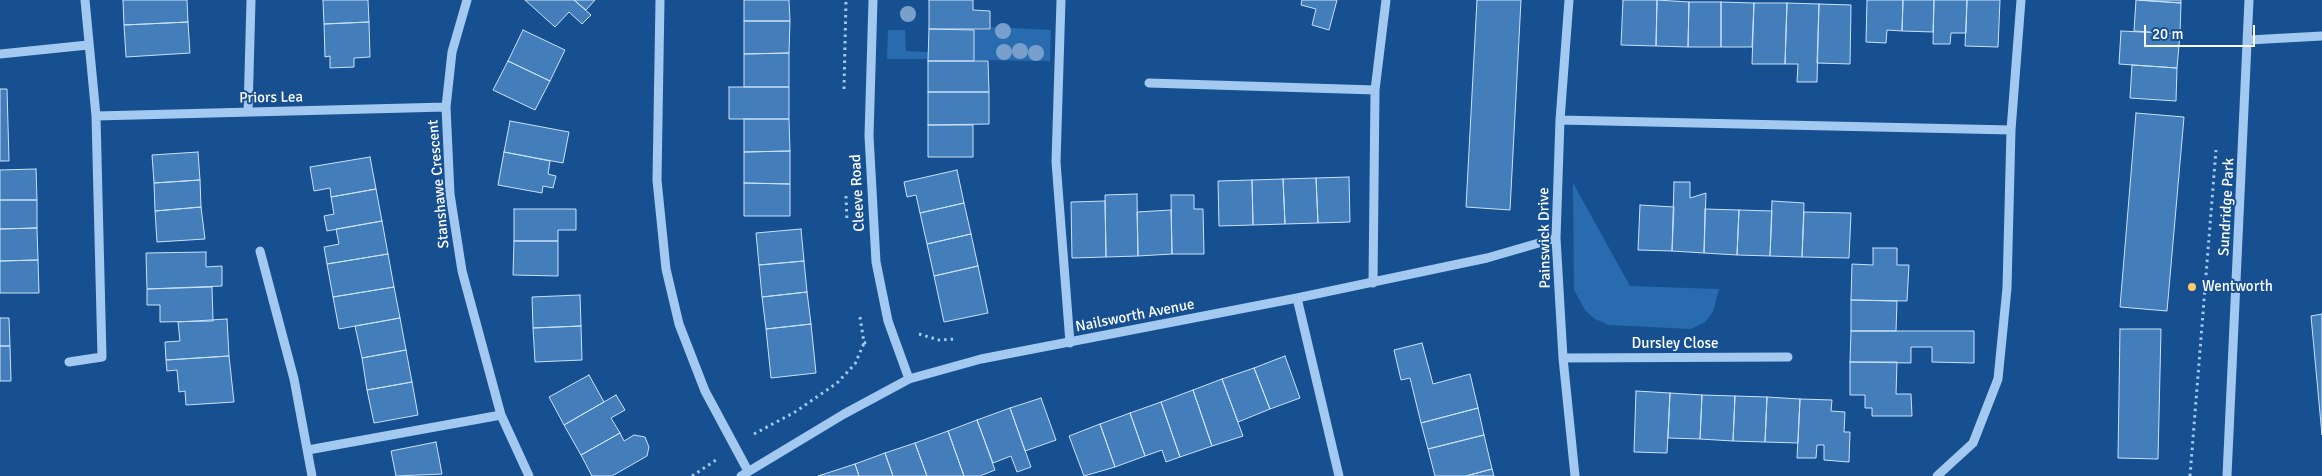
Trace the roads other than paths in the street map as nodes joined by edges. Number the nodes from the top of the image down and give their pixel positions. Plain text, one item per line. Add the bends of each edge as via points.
1 (85, 0) edge
2 (251, 0) edge
3 (466, 0) edge
4 (660, 0) edge
5 (873, 0) edge
6 (1061, 0) edge
7 (1386, 0) edge
8 (1569, 0) edge
9 (2021, 0) edge
10 (2249, 0) edge
11 (2322, 36) edge
12 (2248, 40) junction
13 (88, 45) junction
14 (0, 54) edge
15 (1149, 83) dead end
16 (1375, 90) junction
17 (446, 107) junction
18 (248, 112) junction
19 (96, 116) junction
20 (1560, 120) junction
21 (2010, 130) junction
22 (1556, 238) junction
23 (260, 251) dead end
24 (1373, 283) junction
25 (1297, 298) junction
26 (1070, 342) junction
27 (1788, 357) dead end
28 (1563, 358) junction
29 (69, 362) dead end
30 (909, 379) junction
31 (501, 415) junction
32 (308, 450) junction
33 (744, 474) edge
34 (312, 476) edge
35 (529, 476) edge
36 (1339, 476) edge
37 (1575, 476) edge
38 (1937, 476) edge
39 (2227, 476) edge

1 - 13 street
2 - 18 street
3 - 17 street, Stanshawe Crescent via 452,52
4 - 33 street via 657,180 666,269 682,332 705,391 735,447
5 - 30 street, Cleeve Road via 869,136 876,262 888,321
6 - 26 street via 1056,162
7 - 16 street
8 - 20 street, Painswick Drive
9 - 21 street
10 - 12 street, Sundridge Park
11 - 12 street
12 - 39 street, Sundridge Park
13 - 14 street
13 - 19 street
15 - 16 street
16 - 24 street
17 - 18 street, Priors Lea
17 - 31 street, Stanshawe Crescent via 450,194 462,271
18 - 19 street, Priors Lea
19 - 29 street via 102,357
20 - 21 street
20 - 22 street, Painswick Drive
21 - 38 street via 2007,288 1998,379 1973,443
22 - 24 street, Nailsworth Avenue via 1487,258
22 - 28 street, Painswick Drive
23 - 32 street via 294,379
24 - 25 street, Nailsworth Avenue
25 - 26 street, Nailsworth Avenue
25 - 36 street
26 - 30 street, Nailsworth Avenue via 981,359
27 - 28 street, Dursley Close
28 - 37 street, Painswick Drive
30 - 33 street, Nailsworth Avenue
31 - 32 street
31 - 35 street, Stanshawe Crescent
32 - 34 street

